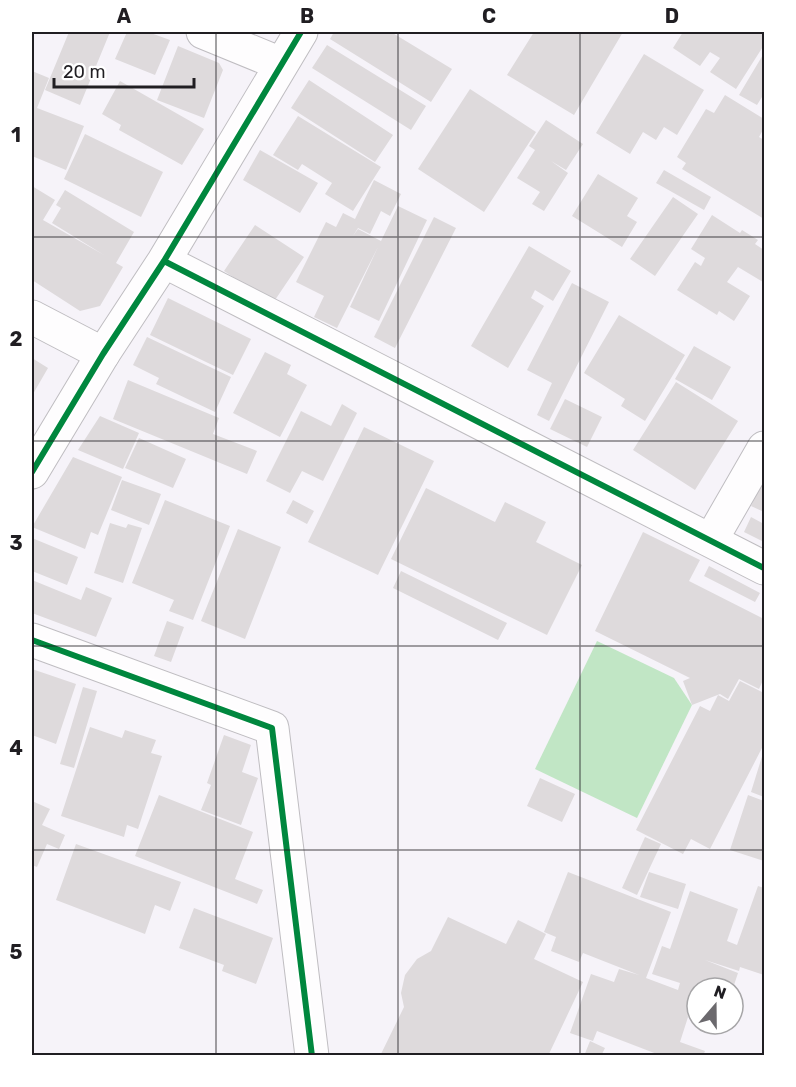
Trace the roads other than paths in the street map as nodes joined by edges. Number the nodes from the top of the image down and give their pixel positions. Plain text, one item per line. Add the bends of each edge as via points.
1 (203, 32) edge
2 (301, 32) edge
3 (281, 64) junction
4 (164, 261) junction
5 (32, 317) edge
6 (103, 354) junction
7 (765, 448) edge
8 (32, 472) edge
9 (711, 540) junction
10 (765, 568) edge
11 (32, 640) edge
12 (312, 1056) edge

1 - 3 street
2 - 3 street
3 - 4 street
4 - 6 street
4 - 9 street
5 - 6 street
6 - 8 street
7 - 9 street
9 - 10 street
11 - 12 street via 272,728

